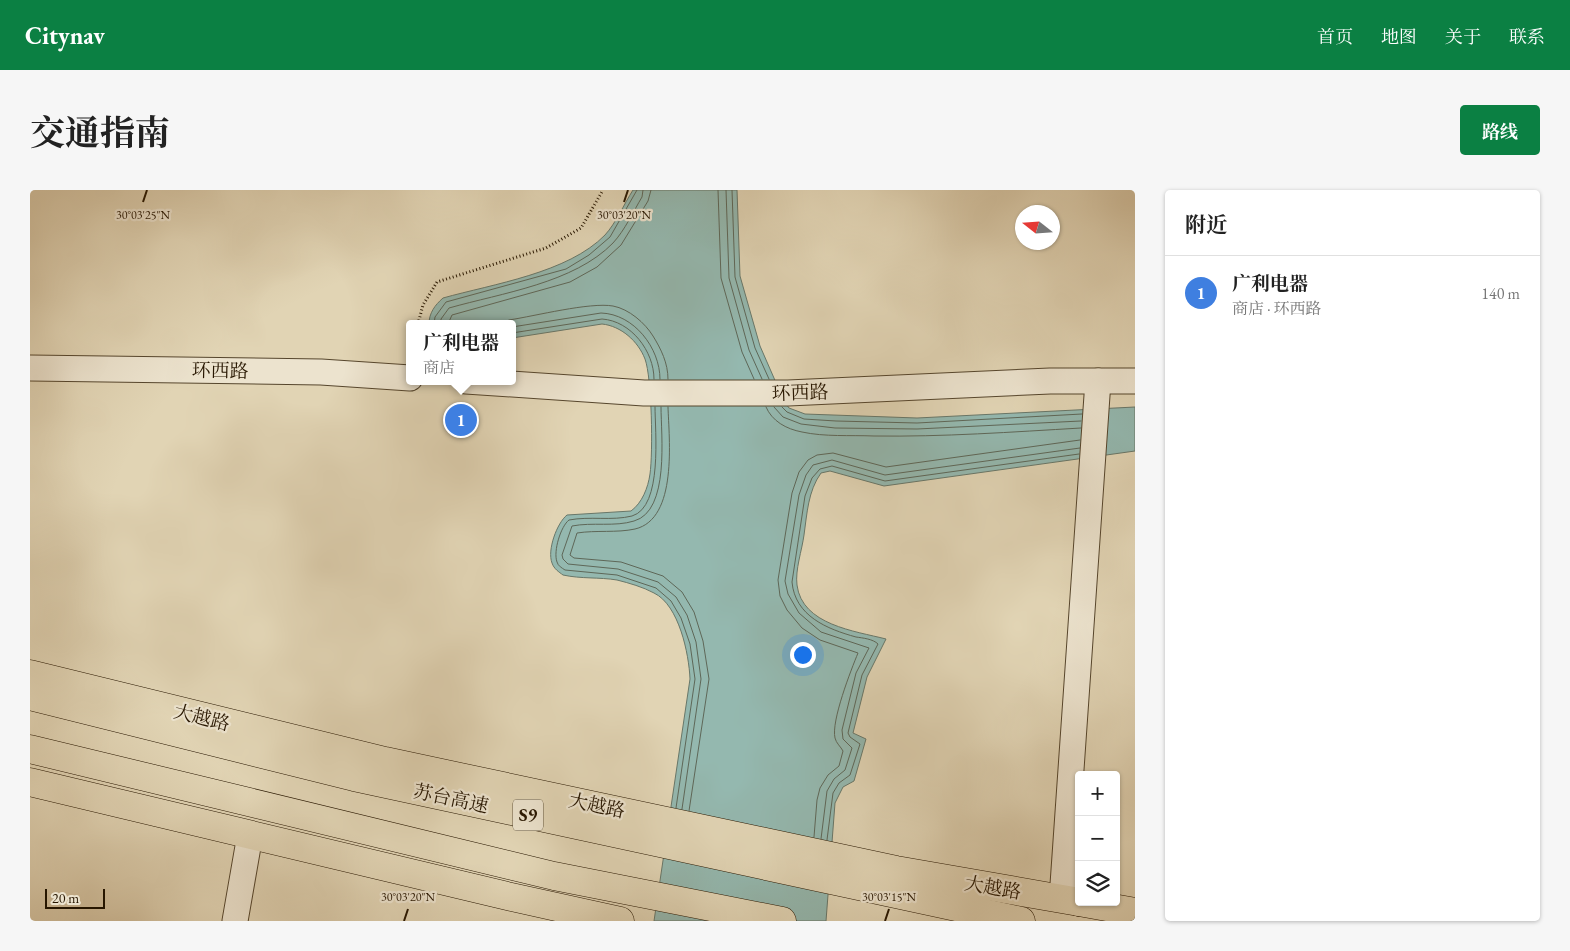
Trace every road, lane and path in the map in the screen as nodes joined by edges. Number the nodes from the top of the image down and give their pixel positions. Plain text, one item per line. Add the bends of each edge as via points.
1 (603, 190) edge
2 (419, 320) edge
3 (30, 368) edge
4 (406, 378) edge
5 (1098, 381) junction
6 (1135, 381) edge
7 (516, 384) edge
8 (30, 674) edge
9 (30, 696) edge
10 (30, 749) edge
11 (30, 782) edge
12 (250, 835) junction
13 (1073, 901) edge
14 (1135, 912) edge
15 (616, 920) edge
16 (235, 921) edge
17 (782, 921) edge
18 (1021, 921) edge

1 - 2 path via 581,228 546,248 437,282 423,304
3 - 4 street, 环西路 via 321,372
5 - 6 street, 环西路
5 - 7 street, 环西路 via 788,393 644,393
5 - 13 street
8 - 13 main road, 大越路 via 386,761 896,870
9 - 18 main road, 苏台高速 / S9 via 354,777
10 - 17 main road via 554,876
11 - 12 main road
12 - 15 main road
12 - 16 street
13 - 14 main road, 大越路

